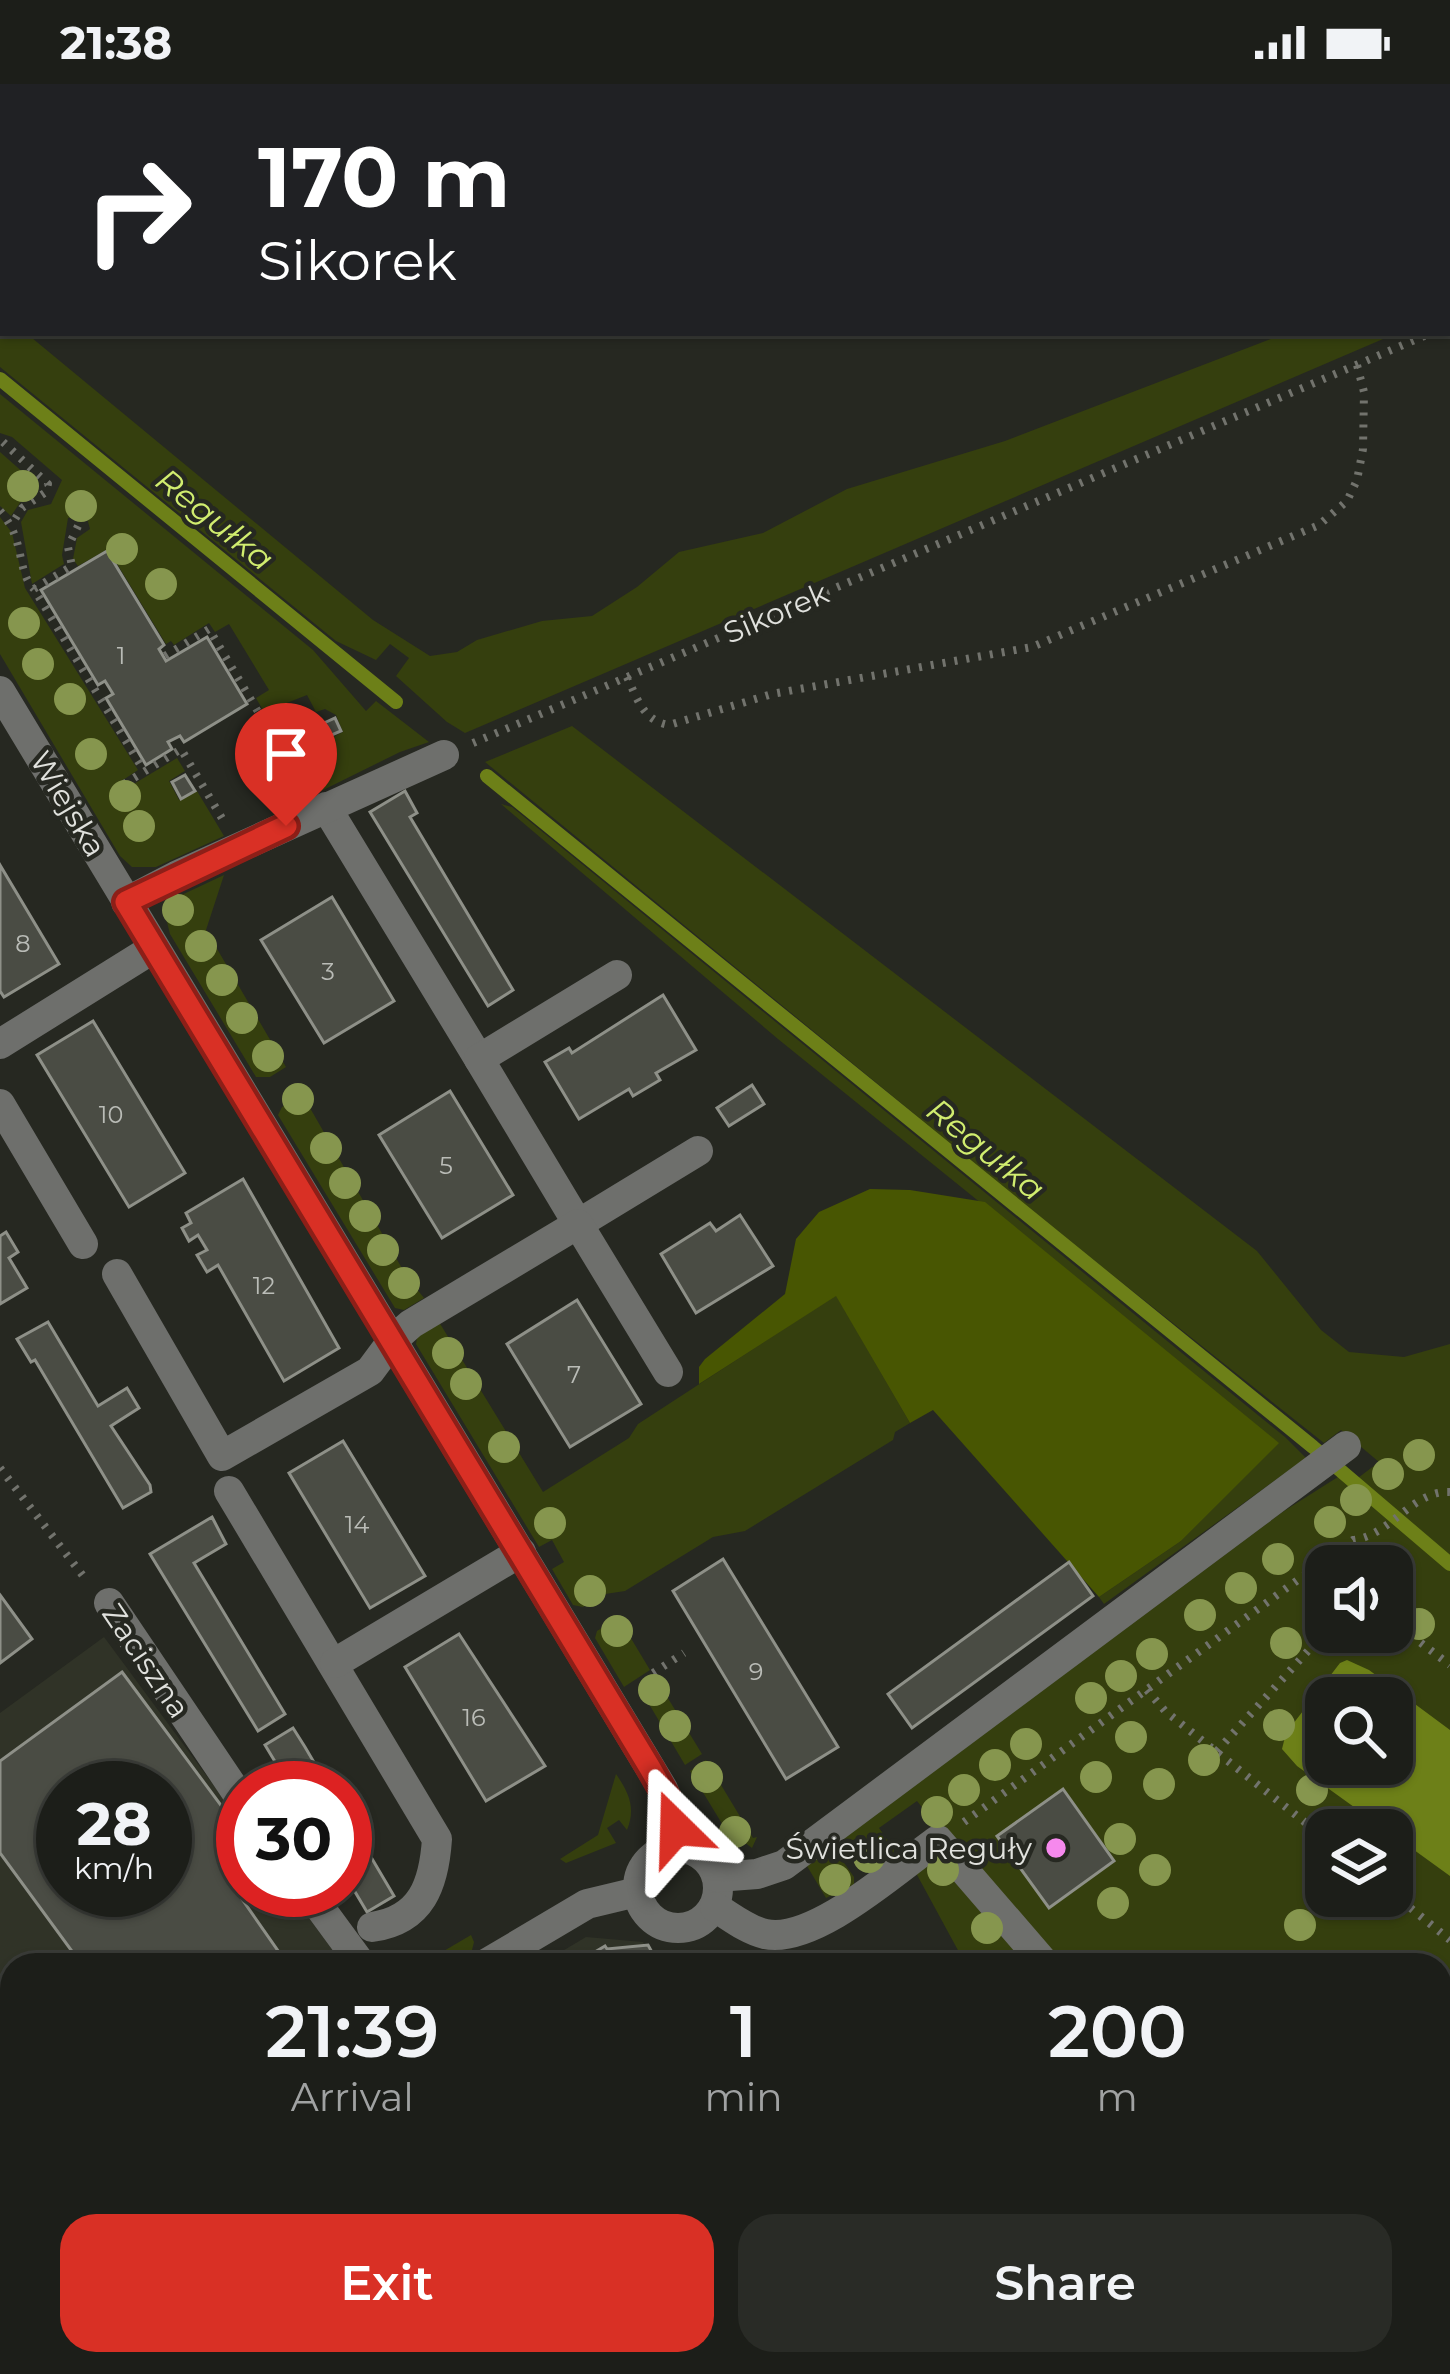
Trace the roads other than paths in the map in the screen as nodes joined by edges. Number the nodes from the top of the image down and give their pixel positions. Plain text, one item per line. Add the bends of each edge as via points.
1 (0, 691) edge
2 (444, 755) road end
3 (326, 808) junction
4 (126, 902) junction
5 (154, 948) junction
6 (617, 975) dead end
7 (0, 1044) edge
8 (479, 1059) junction
9 (0, 1104) edge
10 (698, 1150) dead end
11 (578, 1224) junction
12 (82, 1244) dead end
13 (117, 1274) dead end
14 (393, 1340) junction
15 (668, 1372) dead end
16 (1346, 1446) dead end
17 (229, 1491) dead end
18 (521, 1552) junction
19 (109, 1603) road end
20 (335, 1664) junction
21 (216, 1762) edge
22 (678, 1848) junction
23 (638, 1892) junction
24 (716, 1892) junction
25 (327, 1917) edge
26 (372, 1928) dead end
27 (353, 1953) edge
28 (504, 1953) edge
29 (1036, 1953) edge

1 - 4 street, Wiejska
2 - 3 street
3 - 4 street
3 - 8 street
4 - 5 street, Wiejska
5 - 7 street
5 - 14 street, Wiejska
6 - 8 street
8 - 11 street
9 - 12 street
10 - 11 street
11 - 14 street
11 - 15 street
13 - 14 street via 223,1456 370,1371
14 - 18 street, Wiejska
16 - 24 street via 784,1865
17 - 20 street
18 - 20 street
18 - 22 street, Wiejska via 663,1789
19 - 21 street, Zaciszna
20 - 26 street via 437,1839 435,1874 420,1904
22 - 23 street via 648,1861
22 - 24 street via 706,1859
23 - 24 street via 647,1915 668,1928 693,1926
23 - 28 street via 587,1904
24 - 29 street via 758,1933 796,1933 938,1840
25 - 27 street

